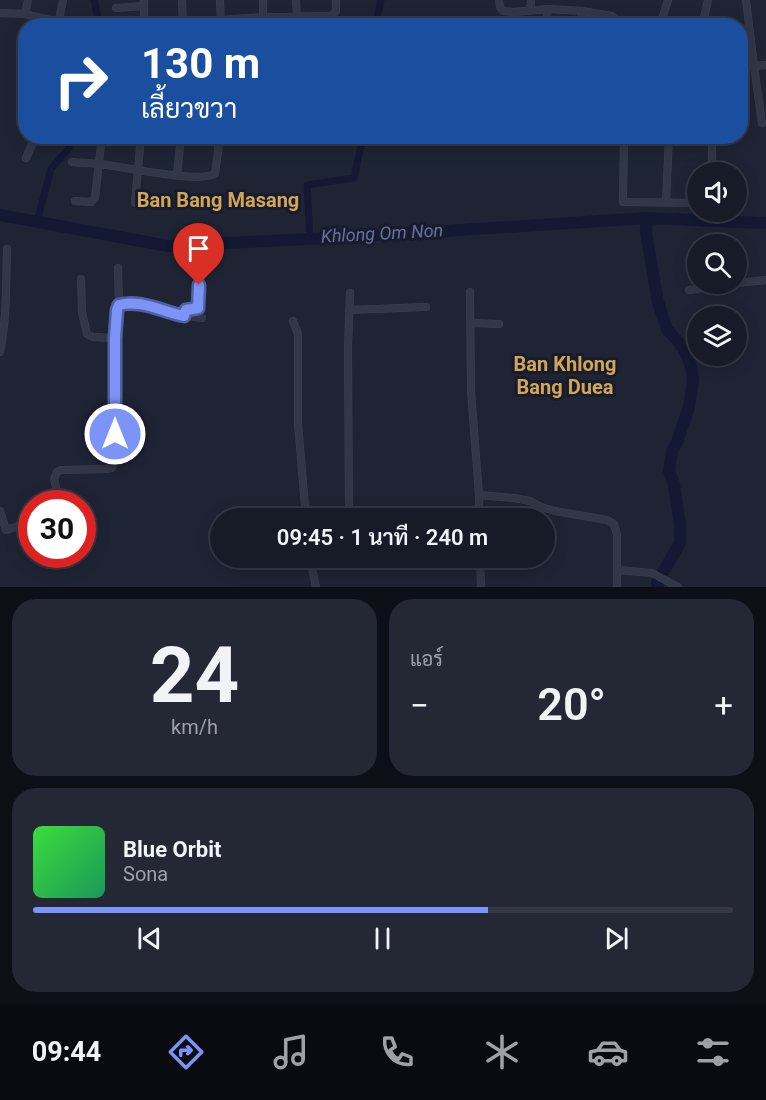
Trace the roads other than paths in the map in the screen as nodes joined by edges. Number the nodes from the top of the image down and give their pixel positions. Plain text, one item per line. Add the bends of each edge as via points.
1 (28, 0) edge
2 (63, 0) edge
3 (182, 0) edge
4 (220, 0) edge
5 (262, 0) edge
6 (296, 0) edge
7 (336, 0) edge
8 (499, 0) edge
9 (531, 0) edge
10 (568, 0) edge
11 (668, 0) edge
12 (708, 0) edge
13 (746, 0) edge
14 (144, 3) edge
15 (116, 8) dead end
16 (548, 9) junction
17 (530, 10) junction
18 (566, 10) junction
19 (582, 11) junction
20 (514, 12) junction
21 (0, 13) edge
22 (25, 14) junction
23 (297, 16) junction
24 (263, 17) junction
25 (40, 18) edge
26 (59, 18) edge
27 (183, 18) edge
28 (221, 18) edge
29 (256, 18) edge
30 (513, 18) edge
31 (547, 18) edge
32 (581, 18) edge
33 (615, 18) edge
34 (662, 18) edge
35 (704, 18) edge
36 (766, 65) edge
37 (754, 66) junction
38 (762, 123) dead end
39 (32, 144) edge
40 (101, 144) edge
41 (141, 144) edge
42 (180, 144) edge
43 (219, 144) edge
44 (624, 144) edge
45 (669, 144) edge
46 (712, 144) edge
47 (26, 158) dead end
48 (72, 162) dead end
49 (712, 162) edge
50 (100, 164) junction
51 (139, 170) junction
52 (177, 175) junction
53 (75, 201) dead end
54 (135, 202) dead end
55 (666, 202) junction
56 (687, 203) edge
57 (7, 249) dead end
58 (118, 268) dead end
59 (81, 279) dead end
60 (766, 280) edge
61 (747, 282) edge
62 (199, 285) dead end
63 (3, 290) edge
64 (470, 292) dead end
65 (350, 293) dead end
66 (119, 305) junction
67 (426, 307) dead end
68 (349, 310) junction
69 (184, 316) junction
70 (202, 318) dead end
71 (293, 321) dead end
72 (471, 324) junction
73 (499, 324) dead end
74 (115, 338) junction
75 (0, 352) edge
76 (57, 490) edge
77 (479, 495) junction
78 (305, 508) edge
79 (349, 508) edge
80 (479, 508) edge
81 (0, 511) edge
82 (18, 526) edge
83 (3, 531) edge
84 (312, 568) edge
85 (481, 568) edge
86 (617, 570) junction
87 (316, 587) edge
88 (482, 587) edge
89 (616, 587) edge
90 (678, 587) edge

1 - 22 street
2 - 26 street
3 - 27 street
4 - 28 street
5 - 24 street
6 - 23 street
7 - 23 street via 332,15
8 - 20 street via 503,11
9 - 17 street
10 - 18 street
11 - 34 street
12 - 35 street
13 - 37 street
14 - 15 street
16 - 17 street
16 - 18 street
16 - 31 street
17 - 20 street
18 - 19 street
19 - 32 street
19 - 33 street
20 - 30 street
21 - 22 street
22 - 25 street
23 - 24 street
24 - 29 street
36 - 37 street
37 - 38 street
39 - 47 street
40 - 50 street
41 - 51 street
42 - 52 street
43 - 52 street via 215,174
44 - 55 street via 623,202
45 - 55 street
46 - 49 street
48 - 50 street
50 - 51 street
50 - 53 street via 94,200
51 - 52 street
51 - 54 street
55 - 56 street
57 - 63 street
58 - 66 street
59 - 74 street via 87,334
60 - 61 street
62 - 69 street via 198,308 186,310
63 - 75 street
64 - 72 street
65 - 68 street
66 - 69 street via 136,303
66 - 74 street
67 - 68 street
68 - 79 street
69 - 70 street
71 - 78 street via 298,334 298,423
72 - 73 street
72 - 77 street via 471,391
74 - 76 street via 112,468 61,470 54,479
77 - 80 street
77 - 86 street via 530,501 555,511 607,520 614,524 617,535
81 - 83 street
82 - 83 street
84 - 87 street
85 - 88 street
86 - 89 street
86 - 90 street via 652,573

